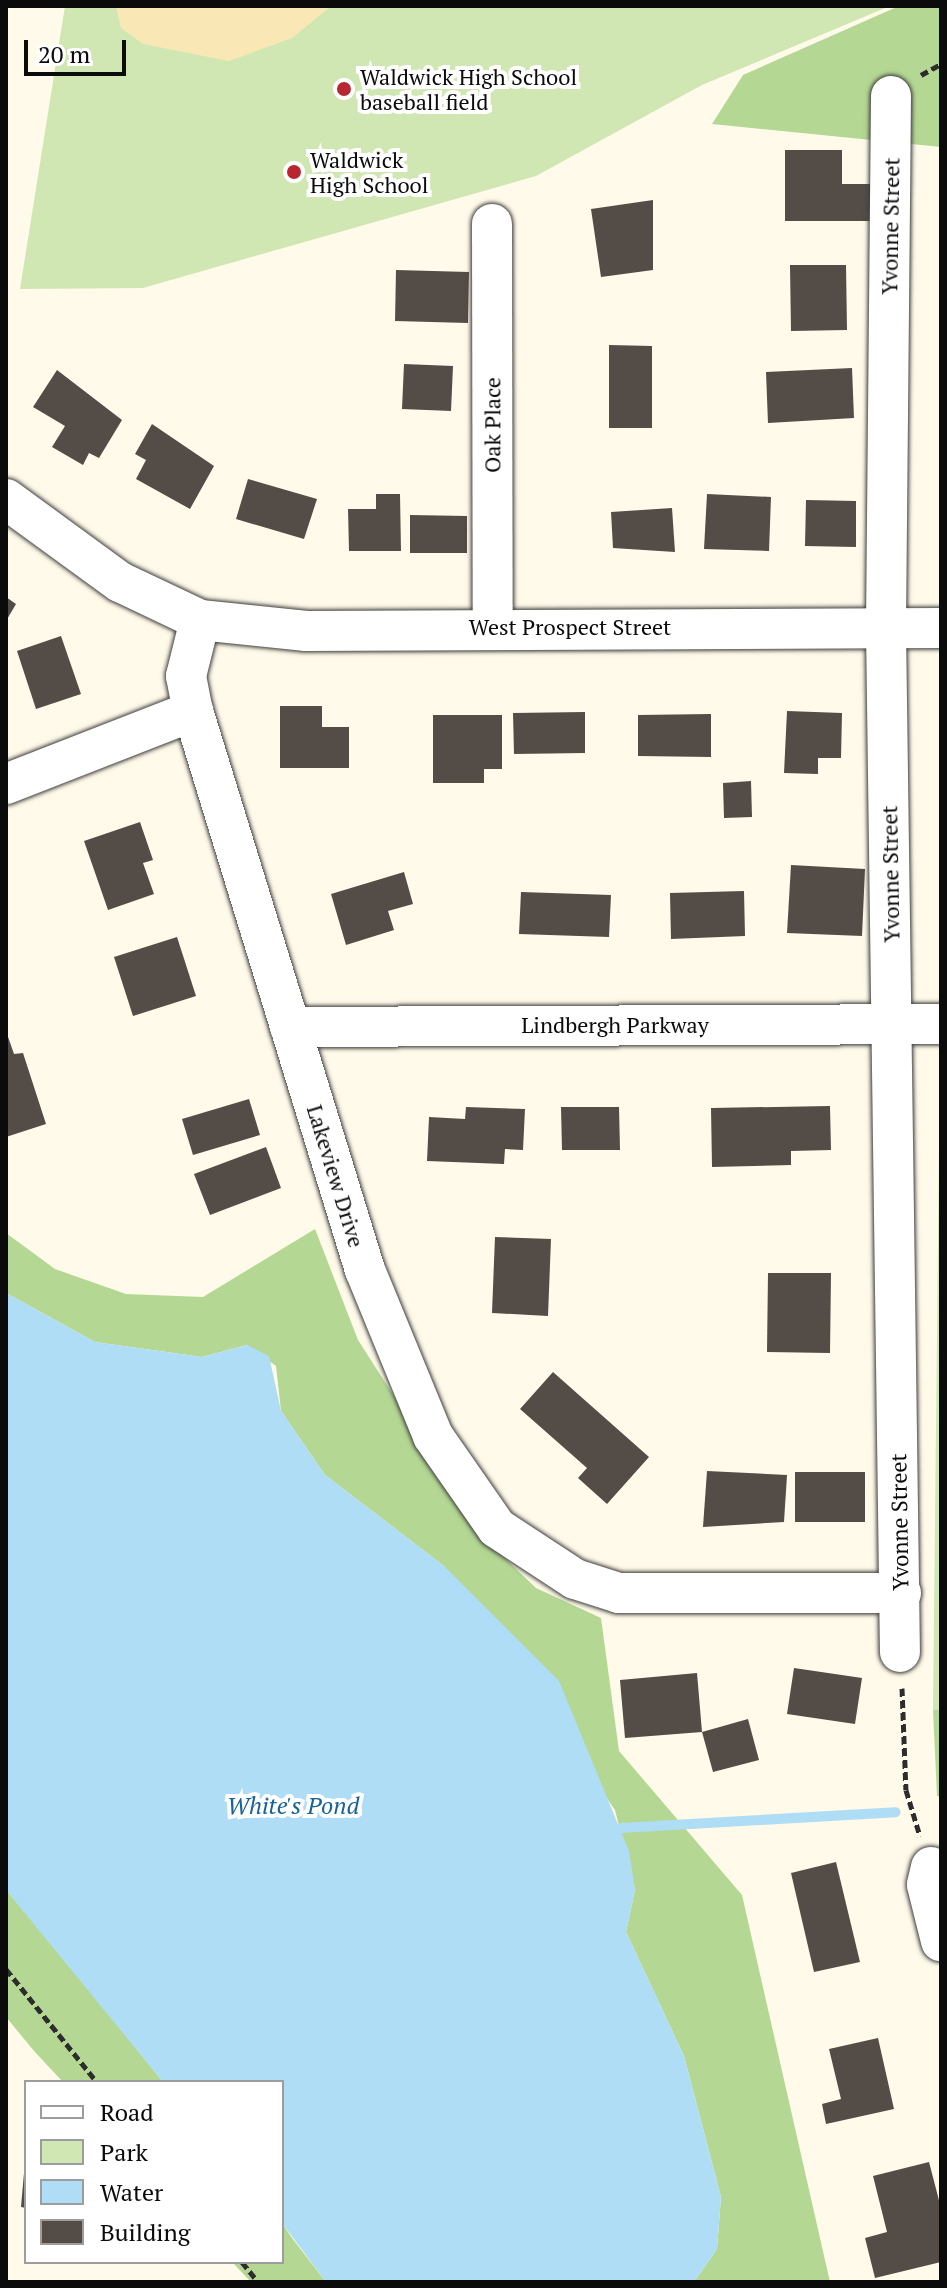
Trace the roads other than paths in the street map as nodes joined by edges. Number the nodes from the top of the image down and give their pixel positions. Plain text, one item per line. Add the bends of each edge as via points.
1 (891, 96) dead end
2 (492, 224) dead end
3 (6, 499) edge
4 (200, 620) junction
5 (493, 627) junction
6 (886, 628) junction
7 (941, 628) edge
8 (193, 711) junction
9 (6, 784) edge
10 (892, 1024) junction
11 (941, 1024) edge
12 (290, 1027) junction
13 (901, 1593) junction
14 (901, 1670) road end
15 (931, 1867) road end
16 (941, 1941) edge

1 - 6 street, Yvonne Street
2 - 5 street, Oak Place
3 - 4 street via 120,582
4 - 5 street, West Prospect Street via 306,631
4 - 8 street, Lakeview Drive via 186,676
5 - 6 street, West Prospect Street
6 - 7 street, West Prospect Street
6 - 10 street, Yvonne Street
8 - 9 street
8 - 12 street, Lakeview Drive
10 - 11 street, Lindbergh Parkway
10 - 12 street, Lindbergh Parkway
10 - 13 street, Yvonne Street
12 - 13 street, Lakeview Drive via 365,1270 433,1436 497,1528 575,1579 619,1593
13 - 14 street, Yvonne Street
15 - 16 street via 927,1885

